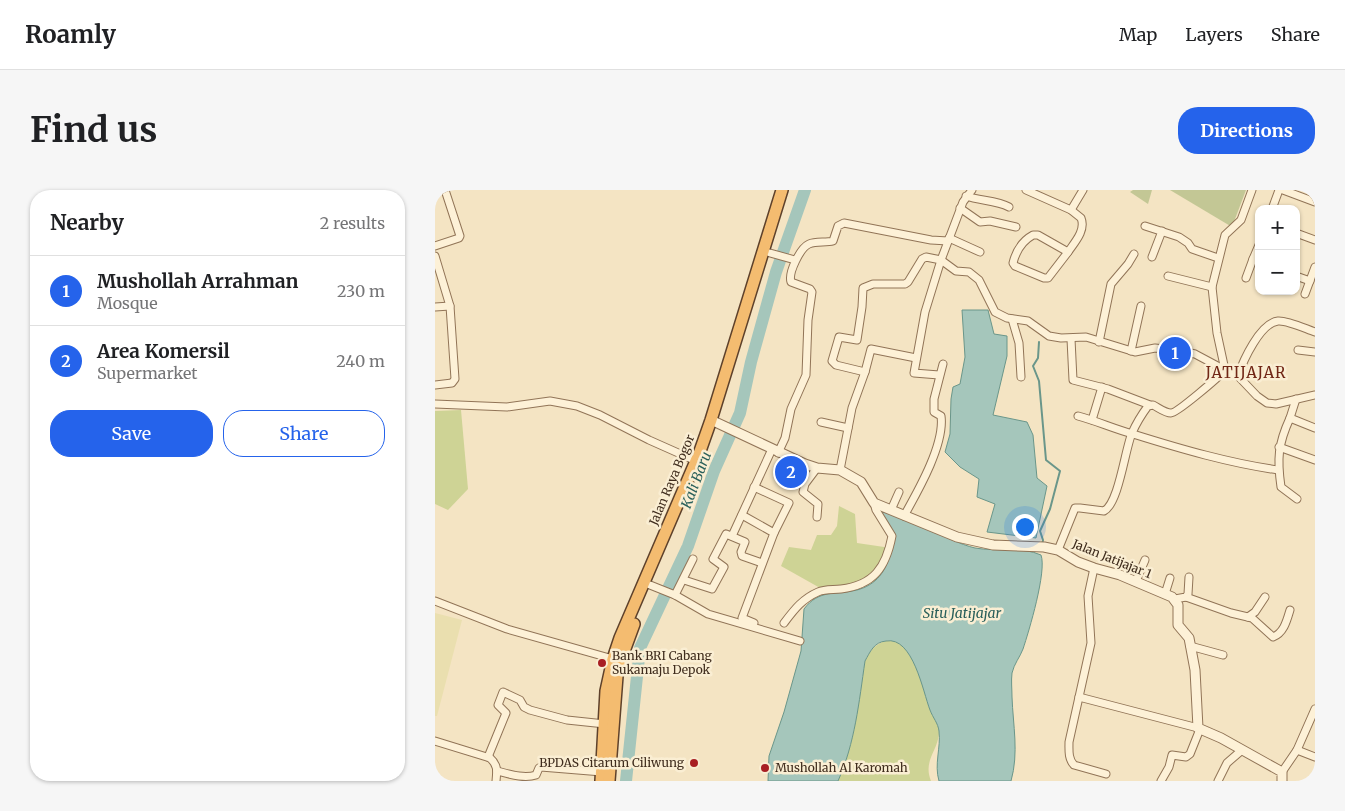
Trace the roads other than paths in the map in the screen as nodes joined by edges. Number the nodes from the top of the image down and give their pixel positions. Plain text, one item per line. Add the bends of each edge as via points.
1 (445, 190) edge
2 (782, 190) edge
3 (789, 190) edge
4 (1026, 190) edge
5 (1083, 190) edge
6 (1252, 190) edge
7 (1279, 190) edge
8 (1283, 190) edge
9 (969, 193) edge
10 (1315, 202) edge
11 (1273, 205) edge
12 (960, 208) junction
13 (1009, 208) dead end
14 (1071, 210) junction
15 (1145, 226) dead end
16 (1016, 227) dead end
17 (1162, 231) junction
18 (1300, 234) edge
19 (948, 239) junction
20 (1315, 240) edge
21 (435, 246) edge
22 (980, 252) dead end
23 (1068, 252) junction
24 (773, 254) junction
25 (1134, 254) dead end
26 (435, 256) edge
27 (1152, 257) dead end
28 (1218, 258) junction
29 (794, 259) junction
30 (941, 260) junction
31 (1255, 262) edge
32 (1315, 268) edge
33 (1168, 276) dead end
34 (1300, 277) edge
35 (1246, 278) dead end
36 (1310, 281) junction
37 (1212, 287) junction
38 (1305, 294) dead end
39 (450, 306) junction
40 (1141, 306) dead end
41 (435, 307) edge
42 (1012, 319) junction
43 (1315, 332) edge
44 (1071, 338) junction
45 (1099, 342) junction
46 (1298, 350) dead end
47 (1131, 351) junction
48 (1315, 352) edge
49 (916, 358) junction
50 (943, 364) dead end
51 (1225, 370) junction
52 (865, 372) junction
53 (939, 375) junction
54 (1238, 376) junction
55 (1021, 377) dead end
56 (435, 385) edge
57 (1102, 387) junction
58 (1315, 395) edge
59 (1297, 399) junction
60 (436, 403) edge
61 (1150, 405) junction
62 (1078, 416) dead end
63 (1290, 418) junction
64 (1093, 420) junction
65 (821, 422) dead end
66 (718, 423) junction
67 (848, 428) junction
68 (1315, 428) edge
69 (1131, 434) junction
70 (1279, 447) junction
71 (775, 451) junction
72 (1315, 460) edge
73 (699, 462) junction
74 (817, 468) junction
75 (840, 470) junction
76 (1279, 470) junction
77 (754, 487) junction
78 (899, 492) dead end
79 (1297, 499) dead end
80 (874, 503) junction
81 (891, 510) junction
82 (742, 515) junction
83 (904, 516) junction
84 (817, 517) dead end
85 (774, 533) junction
86 (732, 536) junction
87 (1058, 550) junction
88 (693, 559) dead end
89 (1145, 560) dead end
90 (762, 563) junction
91 (1094, 568) junction
92 (1189, 577) dead end
93 (1170, 578) dead end
94 (683, 580) junction
95 (1136, 581) junction
96 (655, 587) junction
97 (672, 594) junction
98 (1165, 594) junction
99 (1186, 597) junction
100 (1265, 597) dead end
101 (1175, 599) junction
102 (435, 601) edge
103 (1290, 610) dead end
104 (1248, 617) junction
105 (754, 623) dead end
106 (784, 623) dead end
107 (799, 641) dead end
108 (1190, 646) junction
109 (1223, 655) dead end
110 (613, 660) junction
111 (1079, 696) junction
112 (1315, 709) edge
113 (605, 724) junction
114 (1199, 729) junction
115 (435, 741) edge
116 (1242, 750) junction
117 (1297, 750) junction
118 (487, 757) junction
119 (1315, 757) edge
120 (497, 770) junction
121 (1106, 774) dead end
122 (602, 776) edge
123 (1282, 776) edge
124 (496, 781) edge
125 (609, 781) edge
126 (1161, 781) edge
127 (1218, 781) edge

1 - 21 street via 460,236
2 - 66 highway, Jalan Raya Bogor
3 - 24 highway, Jalan Raya Bogor
4 - 14 street
5 - 14 street
6 - 28 street via 1241,220 1225,235
7 - 11 street
8 - 10 street
9 - 12 street
9 - 13 street via 978,200 1001,203
12 - 16 street via 980,222
12 - 19 street
14 - 23 street via 1083,224
15 - 17 street
17 - 27 street
17 - 28 street via 1179,236 1193,250
18 - 20 street
19 - 22 street
19 - 29 street via 931,240 844,223 837,226 833,241 811,243
19 - 30 street
23 - 23 street via 1033,235 1020,246 1013,263 1047,278
24 - 29 street
24 - 66 highway, Jalan Raya Bogor
25 - 45 street via 1111,284
26 - 39 street
28 - 37 street
29 - 71 street via 790,280 812,292 806,375 791,409 785,438
30 - 42 street via 956,272 967,271 974,275 995,312
30 - 49 street via 925,312
30 - 52 street via 922,259 905,284 873,284 863,288 857,340 839,337 832,361 836,365
31 - 35 street
32 - 36 street
33 - 37 street
34 - 36 street
36 - 38 street
37 - 51 street
39 - 41 street
39 - 56 street via 455,379 452,383
40 - 47 street
42 - 44 street via 1028,321 1049,336
42 - 55 street via 1019,343
43 - 54 street via 1282,321 1272,322 1253,345
44 - 45 street via 1086,337
44 - 57 street via 1073,380
45 - 47 street
46 - 48 street
47 - 51 street via 1155,348 1182,351 1195,354
49 - 52 street via 871,349
49 - 53 street via 914,373
50 - 53 street
51 - 54 street
51 - 61 street via 1176,412
52 - 67 street
53 - 83 street via 933,399 934,410 941,416 941,434
54 - 59 street via 1267,403
57 - 61 street
57 - 64 street
58 - 59 street
59 - 63 street
60 - 73 street via 507,407 550,401 577,406
61 - 69 street
62 - 64 street
63 - 68 street
63 - 70 street
64 - 69 street
65 - 67 street
66 - 71 street
66 - 73 highway, Jalan Raya Bogor
67 - 75 street
69 - 76 street via 1209,456
69 - 87 street via 1109,507 1104,511 1075,508
70 - 72 street
70 - 76 street
71 - 74 street
71 - 77 street
73 - 96 highway, Jalan Raya Bogor
73 - 110 highway, Jalan Raya Bogor
74 - 75 street
74 - 84 street via 803,492 819,504
75 - 80 street via 861,482
76 - 79 street via 1281,487
77 - 82 street
77 - 85 street via 789,503
78 - 81 street
80 - 81 street, Jalan Jatijajar 1
80 - 106 street via 892,536 887,557 876,574 853,588 817,592 802,602
81 - 83 street, Jalan Jatijajar 1
82 - 85 street
82 - 86 street
83 - 87 street, Jalan Jatijajar 1 via 971,541
85 - 90 street
86 - 90 street via 745,542 741,555
86 - 94 street via 727,534 714,558 724,566 712,588
87 - 91 street, Jalan Jatijajar 1
88 - 94 street
89 - 95 street
90 - 105 street via 742,618
91 - 95 street, Jalan Jatijajar 1
91 - 111 street via 1088,596 1091,643
92 - 99 street
93 - 98 street
94 - 97 street
95 - 98 street, Jalan Jatijajar 1
96 - 97 street
96 - 125 highway, Jalan Raya Bogor via 627,641 617,676
97 - 107 street via 708,614
98 - 101 street, Jalan Jatijajar 1
99 - 101 street
99 - 104 street
100 - 104 street
101 - 108 street via 1179,604 1178,625 1189,638
102 - 110 street via 507,629
103 - 104 street via 1276,637 1270,636
108 - 109 street
108 - 114 street
110 - 113 highway, Jalan Raya Bogor via 606,692
111 - 114 street
111 - 121 street via 1069,742 1071,761 1074,765
112 - 117 street
113 - 118 street via 567,720 530,710 523,707 520,700 503,692 498,705 506,713
113 - 122 highway, Jalan Raya Bogor
114 - 116 street
114 - 126 street via 1190,754 1172,755
115 - 118 street
116 - 123 street
116 - 127 street via 1227,763
117 - 119 street
117 - 123 street
118 - 120 street via 495,763
120 - 122 street via 514,776 530,776 536,775 541,767
120 - 124 street

